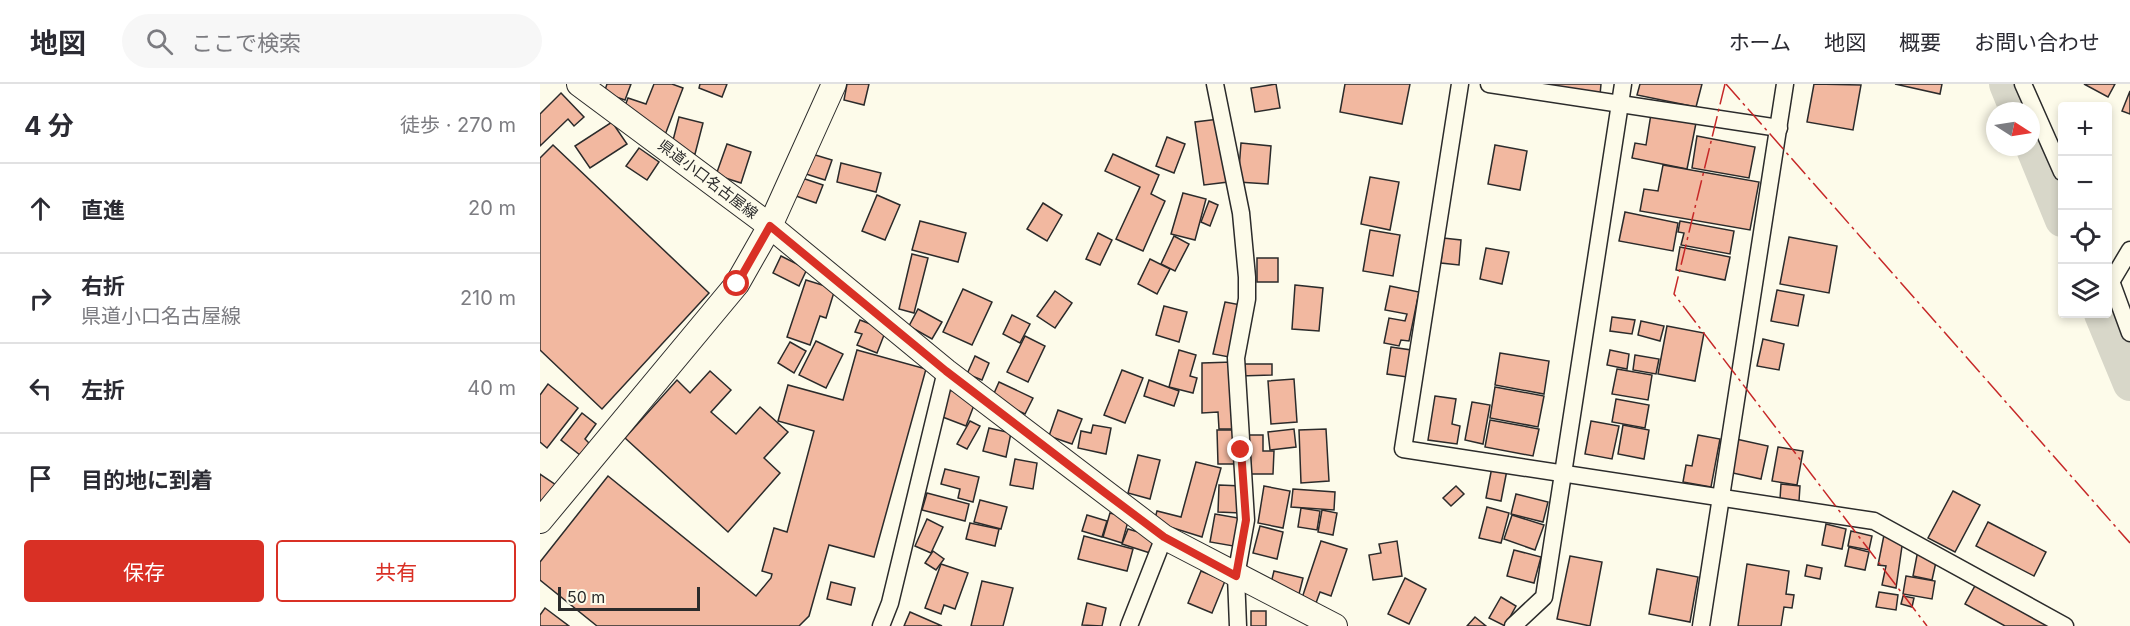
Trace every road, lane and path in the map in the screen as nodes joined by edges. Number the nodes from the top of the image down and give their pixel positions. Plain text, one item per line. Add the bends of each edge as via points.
1 (579, 84) edge
2 (834, 84) edge
3 (1215, 84) edge
4 (1460, 84) edge
5 (1489, 84) edge
6 (1623, 84) edge
7 (1785, 84) edge
8 (2023, 84) edge
9 (1620, 105) junction
10 (1779, 128) junction
11 (2058, 163) edge
12 (770, 226) junction
13 (2130, 250) edge
14 (2112, 273) edge
15 (2112, 285) edge
16 (2130, 333) edge
17 (946, 371) junction
18 (1562, 474) junction
19 (1721, 497) junction
20 (540, 521) edge
21 (1164, 537) junction
22 (1236, 576) junction
23 (881, 626) edge
24 (1129, 626) edge
25 (1238, 626) edge
26 (1335, 626) edge
27 (1513, 626) edge
28 (1701, 626) edge
29 (2065, 626) edge

1 - 12 main road, 県道小口名古屋線
2 - 12 main road
3 - 22 street via 1241,213 1247,277 1236,358 1246,520
4 - 18 street via 1403,449
5 - 9 street
6 - 9 street
7 - 10 street
8 - 11 street
9 - 10 street
9 - 18 street
10 - 19 street
12 - 17 main road, 県道小口名古屋線
12 - 20 main road via 737,284
13 - 14 street
15 - 16 street
17 - 21 main road, 県道小口名古屋線
17 - 23 street via 890,603
18 - 19 street
18 - 27 street via 1544,597
19 - 28 street
19 - 29 street via 1874,521
21 - 22 main road, 県道小口名古屋線
21 - 24 street
22 - 25 street
22 - 26 main road, 県道小口名古屋線

